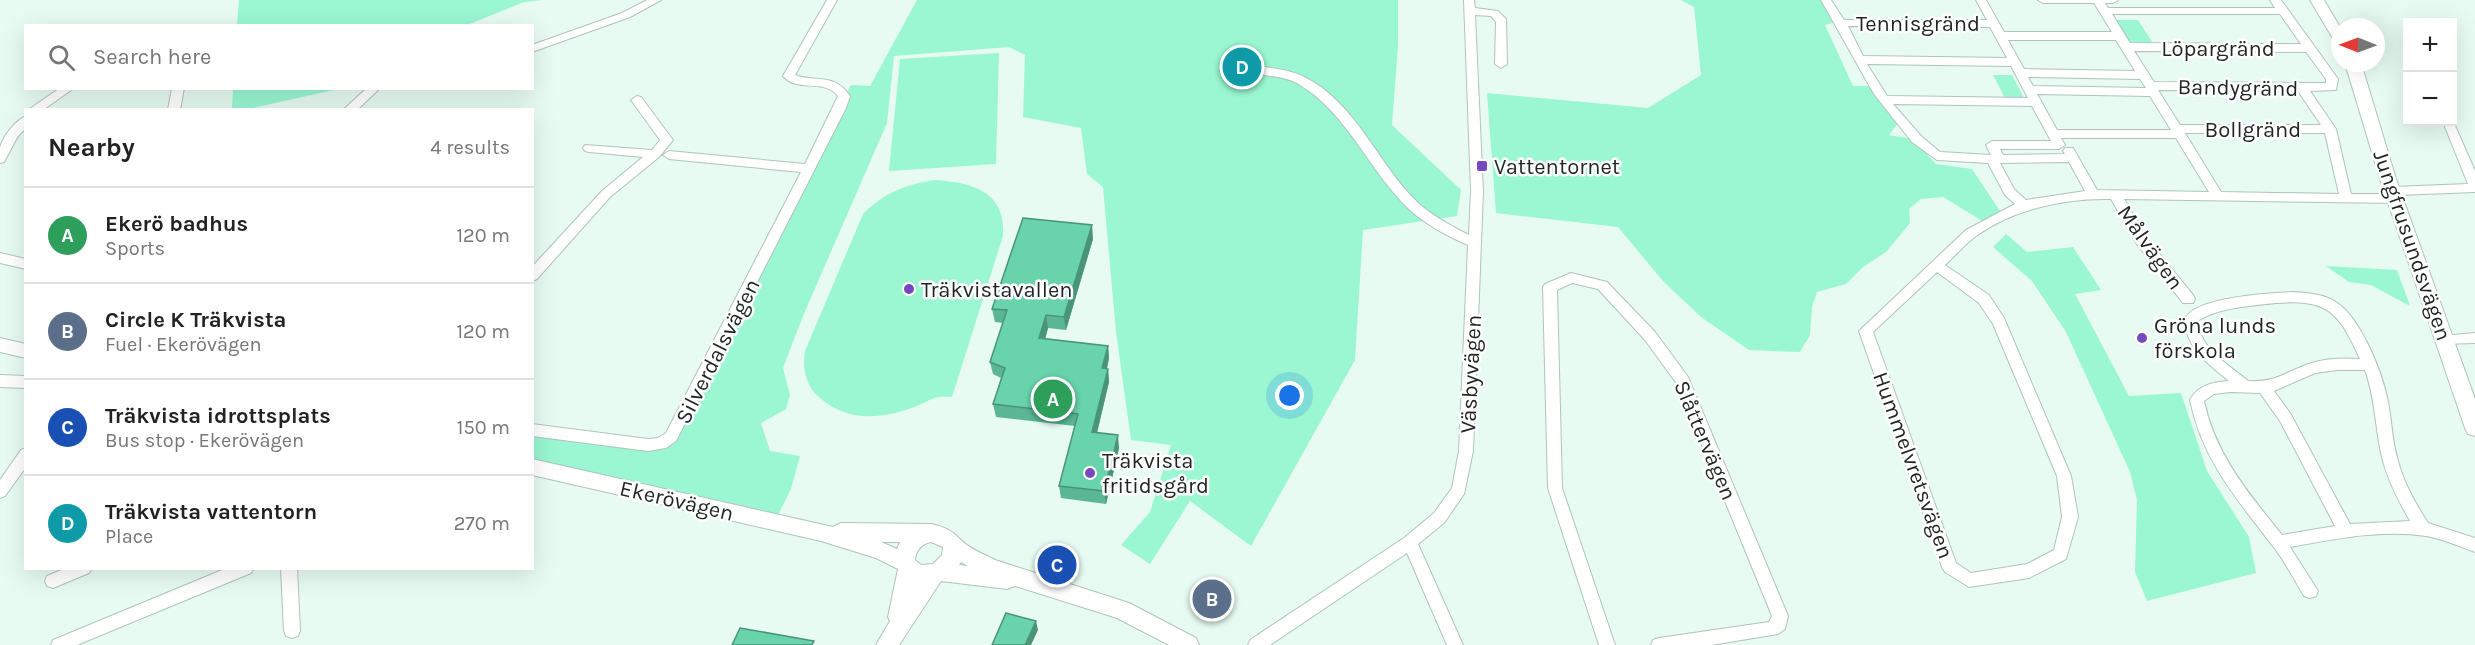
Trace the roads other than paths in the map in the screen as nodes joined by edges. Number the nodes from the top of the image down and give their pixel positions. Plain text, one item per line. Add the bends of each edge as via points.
1 (656, 0) edge
2 (832, 0) edge
3 (1826, 0) edge
4 (1981, 0) edge
5 (2043, 0) edge
6 (2113, 0) edge
7 (2275, 0) edge
8 (2317, 0) edge
9 (1471, 5) edge
10 (2101, 6) edge
11 (2284, 11) junction
12 (1843, 23) junction
13 (1994, 24) junction
14 (2331, 24) edge
15 (2000, 36) junction
16 (2120, 36) junction
17 (2308, 45) junction
18 (2127, 47) junction
19 (534, 48) edge
20 (1860, 60) junction
21 (2014, 62) junction
22 (1501, 64) dead end
23 (1264, 71) dead end
24 (2356, 72) edge
25 (2021, 73) junction
26 (2143, 75) junction
27 (2302, 88) junction
28 (2152, 89) junction
29 (66, 90) edge
30 (178, 90) edge
31 (373, 90) edge
32 (2030, 90) junction
33 (637, 100) dead end
34 (1884, 100) junction
35 (2036, 102) junction
36 (37, 108) edge
37 (174, 108) edge
38 (351, 108) edge
39 (24, 122) edge
40 (2451, 126) edge
41 (2330, 129) junction
42 (2178, 131) junction
43 (2057, 134) junction
44 (589, 148) dead end
45 (655, 154) junction
46 (669, 155) dead end
47 (2073, 158) junction
48 (0, 159) edge
49 (1996, 159) junction
50 (809, 169) junction
51 (2475, 187) edge
52 (2093, 194) junction
53 (2115, 194) junction
54 (2217, 195) junction
55 (2394, 195) junction
56 (2346, 198) junction
57 (2024, 205) junction
58 (1475, 243) junction
59 (0, 258) edge
60 (24, 264) edge
61 (1936, 265) junction
62 (534, 274) edge
63 (2188, 299) dead end
64 (2475, 338) edge
65 (2446, 340) junction
66 (0, 345) edge
67 (24, 351) edge
68 (2368, 365) junction
69 (0, 381) edge
70 (24, 382) edge
71 (2243, 385) junction
72 (2263, 387) junction
73 (2475, 428) edge
74 (534, 430) edge
75 (24, 460) edge
76 (534, 467) edge
77 (0, 492) edge
78 (2424, 529) junction
79 (2345, 531) junction
80 (821, 532) junction
81 (924, 534) junction
82 (2279, 542) junction
83 (1408, 543) junction
84 (2475, 544) edge
85 (953, 546) junction
86 (907, 566) junction
87 (79, 570) edge
88 (241, 570) edge
89 (289, 570) edge
90 (937, 573) junction
91 (53, 581) dead end
92 (1035, 584) junction
93 (2310, 591) dead end
94 (292, 631) dead end
95 (892, 637) edge
96 (59, 645) edge
97 (1188, 645) edge
98 (1256, 645) edge
99 (1455, 645) edge
100 (1607, 645) edge
101 (1659, 645) edge

1 - 19 street
2 - 50 street, Silverdalsvägen via 789,76 793,80 832,84 844,96
3 - 12 street
4 - 13 street
5 - 10 street
6 - 10 street
7 - 11 street
8 - 14 main road
9 - 22 street via 1494,13 1502,21
9 - 58 street, Väsbyvägen via 1477,159
10 - 11 street
10 - 16 street
11 - 17 street
12 - 13 street, Tennisgränd
12 - 20 street
13 - 15 street
15 - 16 street, Tennisgränd
15 - 21 street
16 - 18 street
17 - 18 street, Löpargränd
17 - 27 street, Bandygränd via 2334,83 2326,88
18 - 26 street
20 - 21 street
20 - 34 street
21 - 25 street
23 - 58 street via 1302,81 1318,92 1412,205 1440,227
24 - 55 main road, Jungfrusundsvägen
25 - 26 street
25 - 32 street
26 - 28 street
27 - 28 street, Bandygränd
27 - 41 street
28 - 32 street, Bandygränd
28 - 42 street
29 - 36 street
30 - 37 street
31 - 38 street
32 - 35 street
33 - 45 street via 667,140
34 - 35 street
34 - 49 street via 1937,156
35 - 43 street
39 - 48 street
40 - 51 street
41 - 42 street, Bollgränd
41 - 56 street
42 - 43 street, Bollgränd
42 - 54 street
43 - 47 street
43 - 49 street via 2059,145 1992,145
44 - 45 street
45 - 62 street via 606,194
46 - 50 street
47 - 49 street
47 - 52 street
49 - 57 street via 2009,192
50 - 74 street, Silverdalsvägen via 672,437 661,444 648,445
51 - 55 street, Hummelvretsvägen
52 - 53 street, Hummelvretsvägen
52 - 57 street, Hummelvretsvägen
53 - 54 street, Hummelvretsvägen
53 - 63 street, Målvägen via 2141,240
54 - 56 street, Hummelvretsvägen
55 - 56 street, Hummelvretsvägen
55 - 65 main road, Jungfrusundsvägen
57 - 61 street, Hummelvretsvägen via 1971,233
58 - 83 street, Väsbyvägen via 1466,451 1459,490 1439,518
59 - 60 street
61 - 61 street, Hummelvretsvägen via 1866,331 1950,567 1968,580 2029,571 2061,554 2070,517 2064,476 1999,322 1984,299
64 - 65 street
65 - 73 main road, Jungfrusundsvägen
66 - 67 main road
68 - 71 street via 2346,318 2322,300 2261,300 2196,314 2191,324 2198,342
68 - 72 street via 2316,367
68 - 78 street via 2381,401 2391,465 2404,498
69 - 70 street
71 - 72 street
71 - 82 street via 2200,395 2197,407 2208,438 2233,483
72 - 79 street via 2285,417
75 - 77 street
76 - 80 main road, Ekerövägen
78 - 79 street
78 - 84 street
79 - 82 street
80 - 81 main road, Ekerövägen
80 - 86 main road, Ekerövägen via 882,551
81 - 85 main road via 945,536
81 - 86 main road via 907,548
82 - 93 street
83 - 98 street, Väsbyvägen
83 - 99 street
85 - 90 main road via 952,560
85 - 92 main road
86 - 90 main road via 916,574
86 - 95 main road
87 - 91 street
88 - 96 street
89 - 94 street
90 - 92 main road
90 - 95 main road
92 - 97 main road via 1117,608
100 - 101 street, Slåttervägen via 1555,488 1550,287 1571,278 1602,285 1650,336 1683,381 1780,616 1779,624 1772,629

